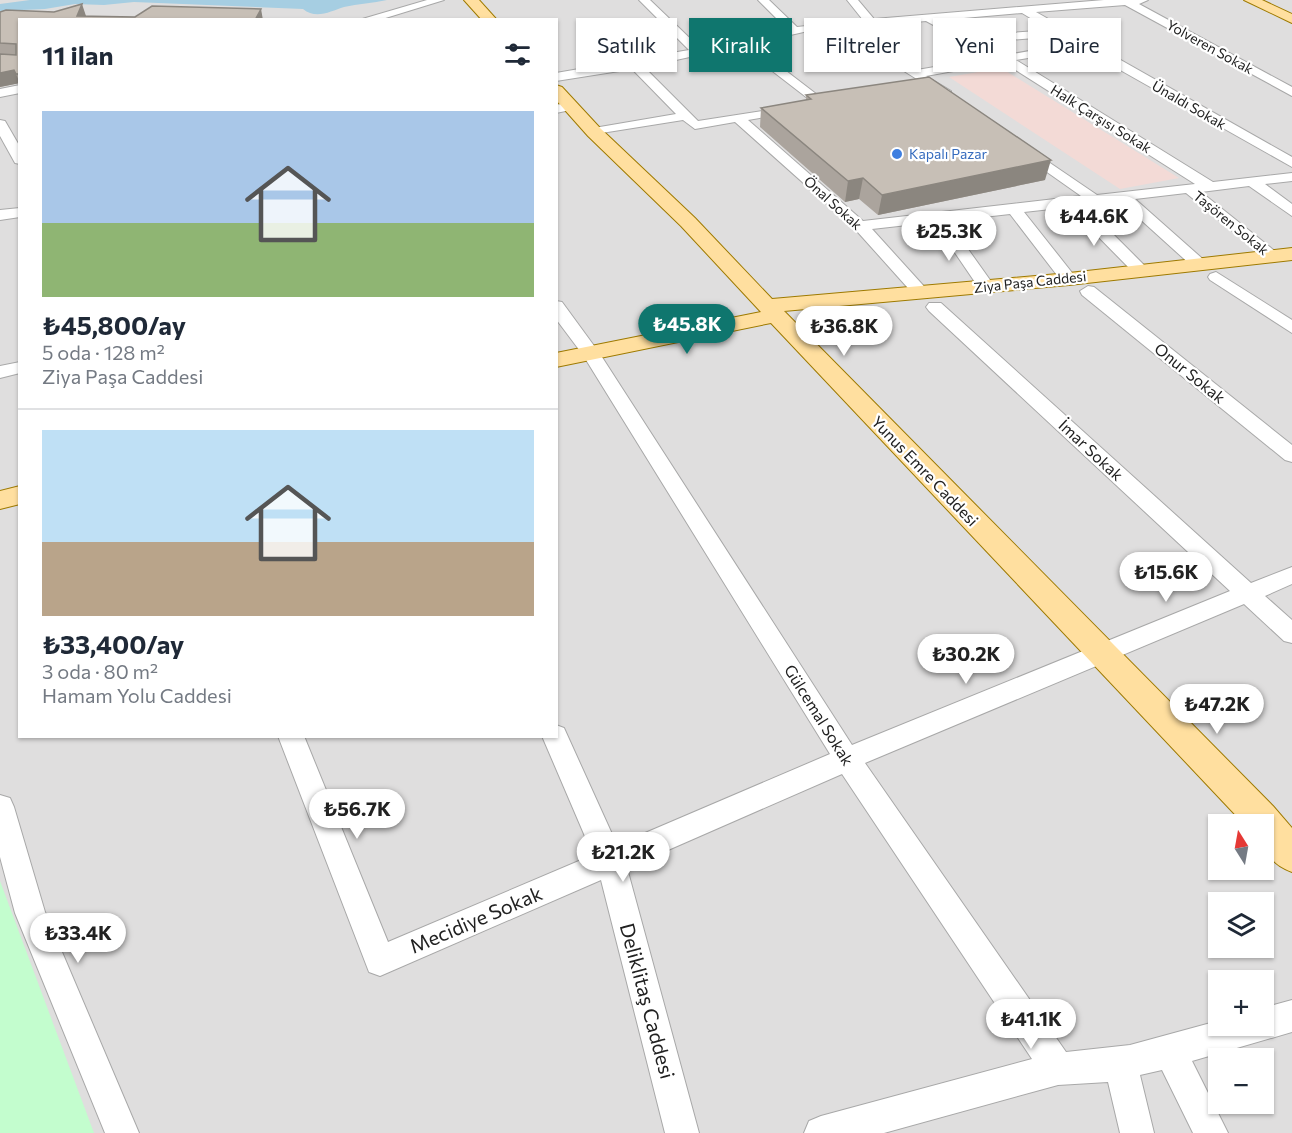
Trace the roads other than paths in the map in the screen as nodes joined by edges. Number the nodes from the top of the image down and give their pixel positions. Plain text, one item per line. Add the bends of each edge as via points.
1 (439, 0) edge
2 (471, 0) edge
3 (644, 0) edge
4 (763, 0) edge
5 (852, 0) edge
6 (1143, 0) edge
7 (1251, 0) edge
8 (1128, 2) junction
9 (1024, 10) junction
10 (397, 15) edge
11 (926, 17) junction
12 (377, 18) edge
13 (488, 18) edge
14 (868, 18) edge
15 (915, 18) edge
16 (1038, 18) edge
17 (1292, 19) edge
18 (933, 21) edge
19 (804, 30) edge
20 (795, 31) junction
21 (792, 32) edge
22 (689, 43) edge
23 (1016, 65) edge
24 (1121, 66) edge
25 (589, 72) edge
26 (642, 72) edge
27 (784, 72) edge
28 (900, 72) edge
29 (945, 72) edge
30 (558, 77) edge
31 (911, 80) junction
32 (18, 89) edge
33 (1292, 92) edge
34 (0, 93) edge
35 (561, 102) edge
36 (959, 103) edge
37 (686, 116) junction
38 (738, 118) junction
39 (0, 124) edge
40 (594, 132) junction
41 (1017, 144) edge
42 (18, 156) edge
43 (18, 160) edge
44 (1292, 163) edge
45 (0, 164) edge
46 (1292, 177) edge
47 (1252, 182) junction
48 (1211, 187) junction
49 (1189, 189) junction
50 (1123, 196) junction
51 (1094, 199) junction
52 (1072, 201) junction
53 (1013, 208) junction
54 (1292, 211) edge
55 (18, 212) edge
56 (0, 215) edge
57 (938, 217) junction
58 (860, 226) junction
59 (1282, 255) edge
60 (1140, 270) junction
61 (1292, 270) edge
62 (1207, 271) junction
63 (1069, 279) junction
64 (987, 287) junction
65 (1088, 291) junction
66 (929, 300) junction
67 (558, 309) edge
68 (775, 315) junction
69 (1292, 328) edge
70 (591, 354) junction
71 (558, 360) edge
72 (18, 368) edge
73 (0, 372) edge
74 (1292, 455) edge
75 (18, 496) edge
76 (0, 500) edge
77 (1292, 575) edge
78 (1246, 592) junction
79 (1292, 634) edge
80 (1101, 652) junction
81 (292, 738) edge
82 (556, 738) edge
83 (847, 759) junction
84 (0, 807) edge
85 (1292, 855) edge
86 (611, 863) junction
87 (1292, 1016) edge
88 (1274, 1021) edge
89 (1220, 1036) edge
90 (1169, 1050) junction
91 (1120, 1061) junction
92 (1058, 1069) junction
93 (122, 1133) edge
94 (682, 1133) edge
95 (821, 1133) edge
96 (1137, 1133) edge
97 (1211, 1133) edge

1 - 10 street
2 - 13 main road
3 - 22 street
4 - 20 street
5 - 14 street
6 - 8 street
7 - 17 main road
8 - 9 street
8 - 33 street, Yolveren Sokak
9 - 11 street
9 - 16 street, Ünaldı Sokak
10 - 12 street
11 - 15 street
11 - 18 street, Halk Çarşısı Sokak
19 - 20 street
20 - 21 street
23 - 48 street, Halk Çarşısı Sokak
24 - 44 street, Ünaldı Sokak
25 - 30 street
26 - 37 street
27 - 38 street via 825,102
28 - 31 street
29 - 31 street
31 - 36 street via 930,82
32 - 34 street
35 - 40 main road, Yunus Emre Caddesi
37 - 38 street via 695,125
37 - 40 street
38 - 58 street, Önal Sokak
39 - 42 street
40 - 68 main road, Yunus Emre Caddesi via 688,222
41 - 51 street
43 - 45 street
46 - 47 street
47 - 48 street
47 - 54 street
48 - 49 street
49 - 50 street
49 - 59 street, Taşören Sokak
50 - 51 street
50 - 62 street
51 - 52 street
52 - 53 street
52 - 60 street
53 - 57 street
53 - 63 street
55 - 56 street
57 - 58 street
57 - 64 street
58 - 66 street, Önal Sokak
59 - 62 main road, Ziya Paşa Caddesi
60 - 62 main road, Ziya Paşa Caddesi
60 - 63 main road, Ziya Paşa Caddesi
61 - 62 main road, Ziya Paşa Caddesi
62 - 65 main road, Ziya Paşa Caddesi
62 - 69 street
63 - 64 main road, Ziya Paşa Caddesi
64 - 66 main road, Ziya Paşa Caddesi
65 - 66 main road, Ziya Paşa Caddesi
65 - 74 street, Onur Sokak
66 - 68 main road, Ziya Paşa Caddesi
66 - 78 street, İmar Sokak
67 - 70 street, Gülcemal Sokak
68 - 70 main road, Ziya Paşa Caddesi
68 - 80 main road, Yunus Emre Caddesi
70 - 71 main road, Ziya Paşa Caddesi
70 - 83 street, Gülcemal Sokak
72 - 73 street
75 - 76 main road
77 - 78 street, Mecidiye Sokak
78 - 79 street, İmar Sokak
78 - 80 street, Mecidiye Sokak
80 - 83 street, Mecidiye Sokak
80 - 85 main road, Yunus Emre Caddesi via 1261,817
81 - 86 street, Mecidiye Sokak via 380,961
82 - 86 street, Deliklitaş Caddesi
83 - 86 street, Mecidiye Sokak
83 - 92 street, Gülcemal Sokak
84 - 93 street via 30,913
86 - 94 street, Deliklitaş Caddesi
87 - 88 street
89 - 90 street
90 - 91 street
90 - 97 street
91 - 92 street via 1076,1070
91 - 96 street
92 - 95 street

